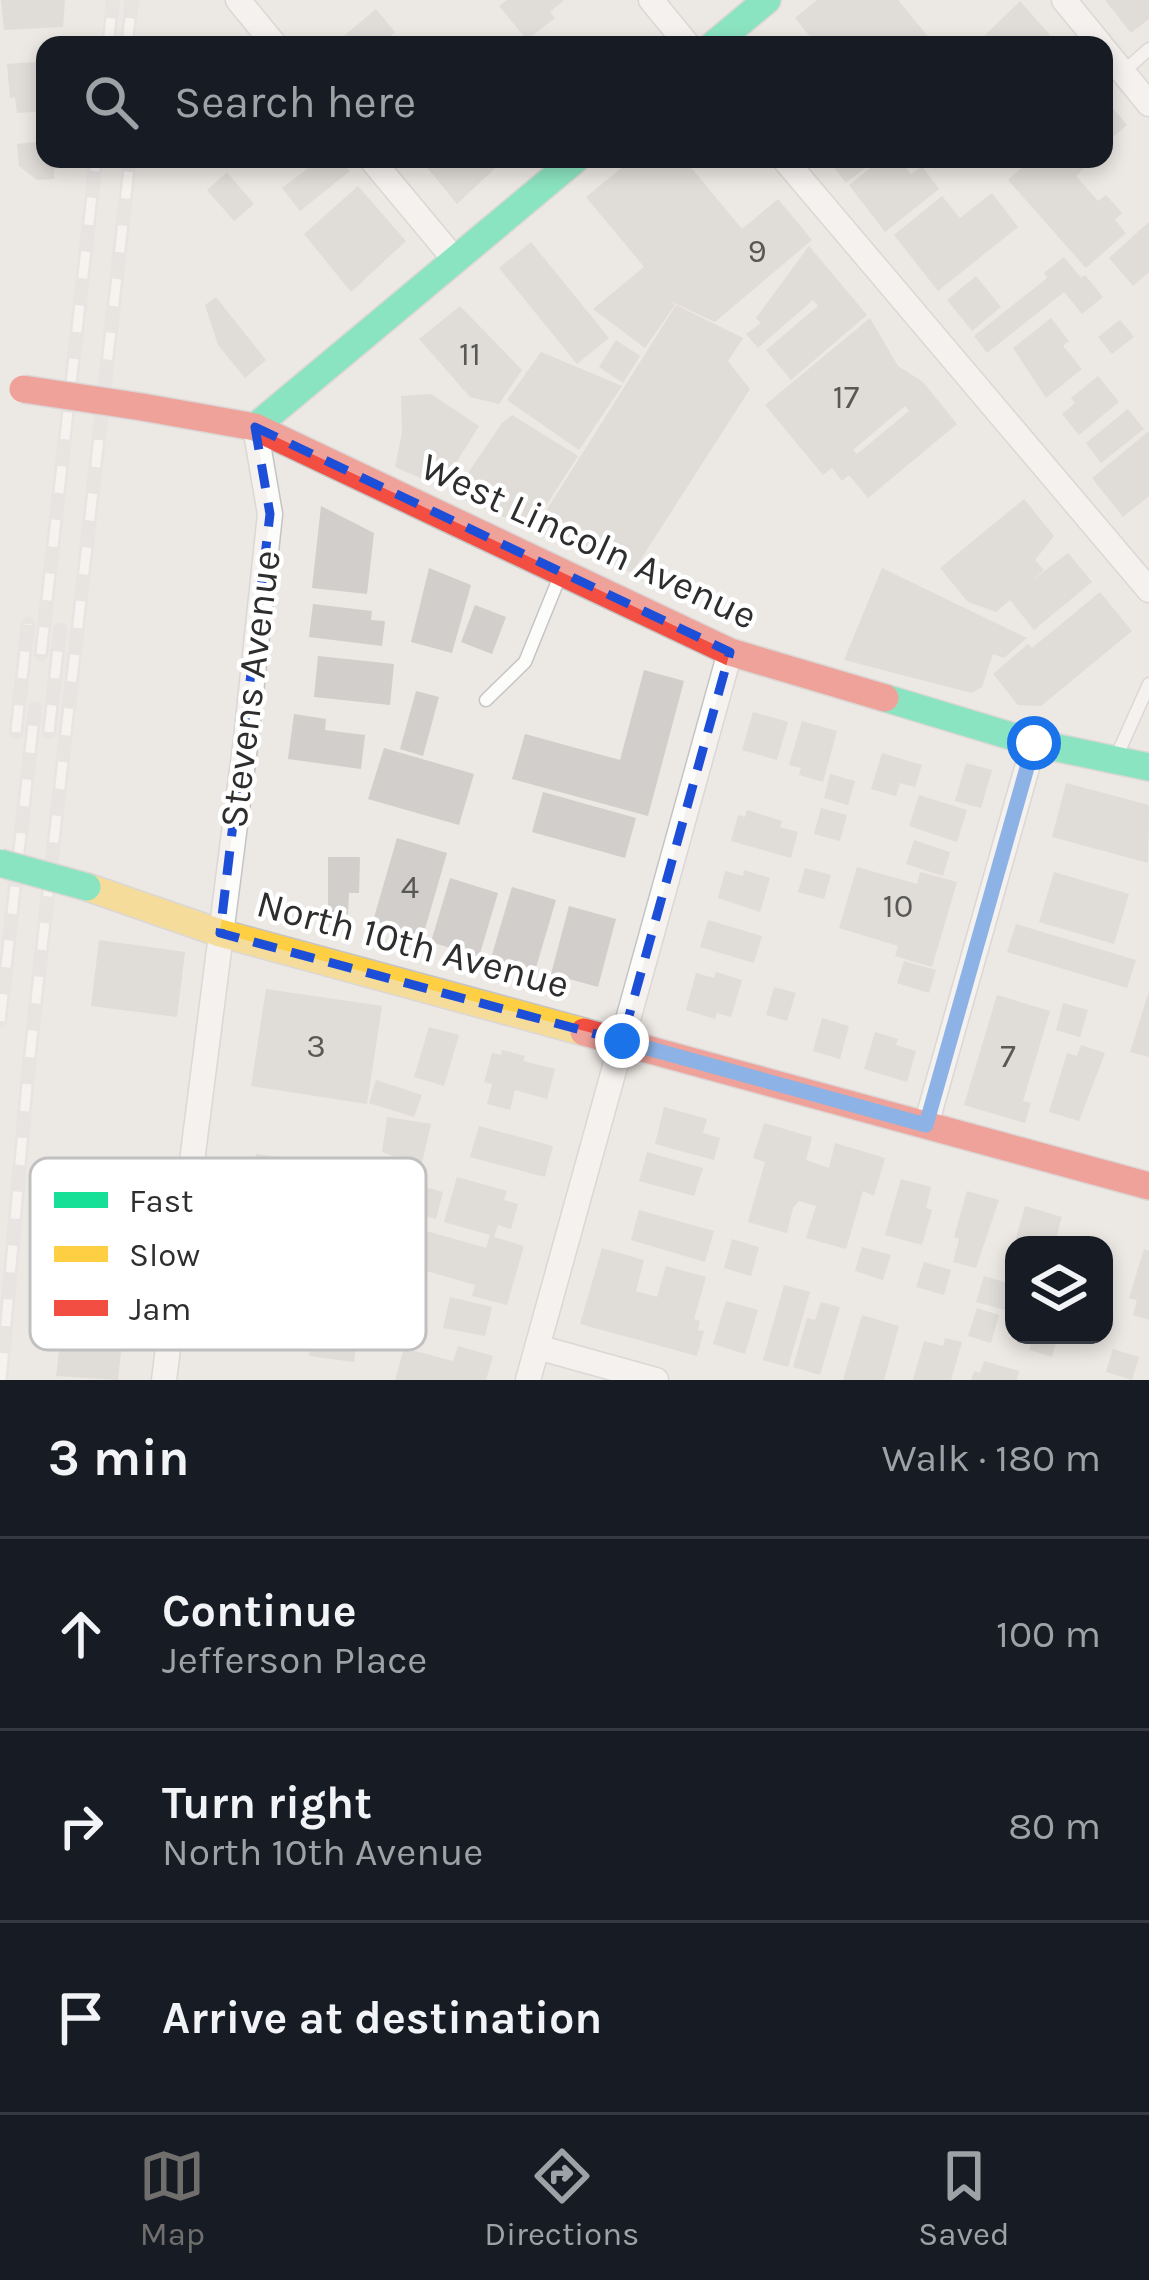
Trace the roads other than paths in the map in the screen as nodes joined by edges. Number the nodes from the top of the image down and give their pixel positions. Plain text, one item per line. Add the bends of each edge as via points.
1 (238, 0) edge
2 (651, 0) edge
3 (767, 0) edge
4 (1064, 0) edge
5 (268, 36) edge
6 (681, 36) edge
7 (724, 36) edge
8 (1093, 36) edge
9 (1149, 49) edge
10 (1113, 60) edge
11 (1123, 71) junction
12 (1149, 104) edge
13 (378, 168) edge
14 (566, 168) edge
15 (792, 168) edge
16 (455, 260) junction
17 (12, 388) edge
18 (255, 427) junction
19 (560, 574) junction
20 (1149, 590) edge
21 (730, 652) junction
22 (1149, 684) edge
23 (486, 700) dead end
24 (1034, 743) junction
25 (1115, 759) junction
26 (1149, 766) edge
27 (3, 864) edge
28 (220, 933) junction
29 (622, 1041) junction
30 (926, 1125) junction
31 (194, 1158) edge
32 (1149, 1186) edge
33 (537, 1347) junction
34 (528, 1380) edge
35 (656, 1380) edge

1 - 5 street
2 - 6 street
3 - 7 main road
4 - 8 street
9 - 11 lane
10 - 11 street
11 - 12 street
13 - 16 street
14 - 16 main road
15 - 20 street
16 - 18 main road
17 - 18 main road, West Lincoln Avenue, bridge
18 - 19 main road, West Lincoln Avenue
18 - 28 street, Stevens Avenue via 270,514
19 - 21 main road, West Lincoln Avenue
19 - 23 lane via 525,662
21 - 24 main road, West Lincoln Avenue
21 - 29 street
22 - 25 lane
24 - 25 main road, West Lincoln Avenue
24 - 30 street
25 - 26 main road, West Lincoln Avenue
27 - 28 main road, North 10th Avenue, bridge
28 - 29 main road, North 10th Avenue
28 - 31 street, Stevens Avenue
29 - 30 main road, North 10th Avenue
29 - 33 street
30 - 32 main road, North 10th Avenue
33 - 34 street
33 - 35 street

